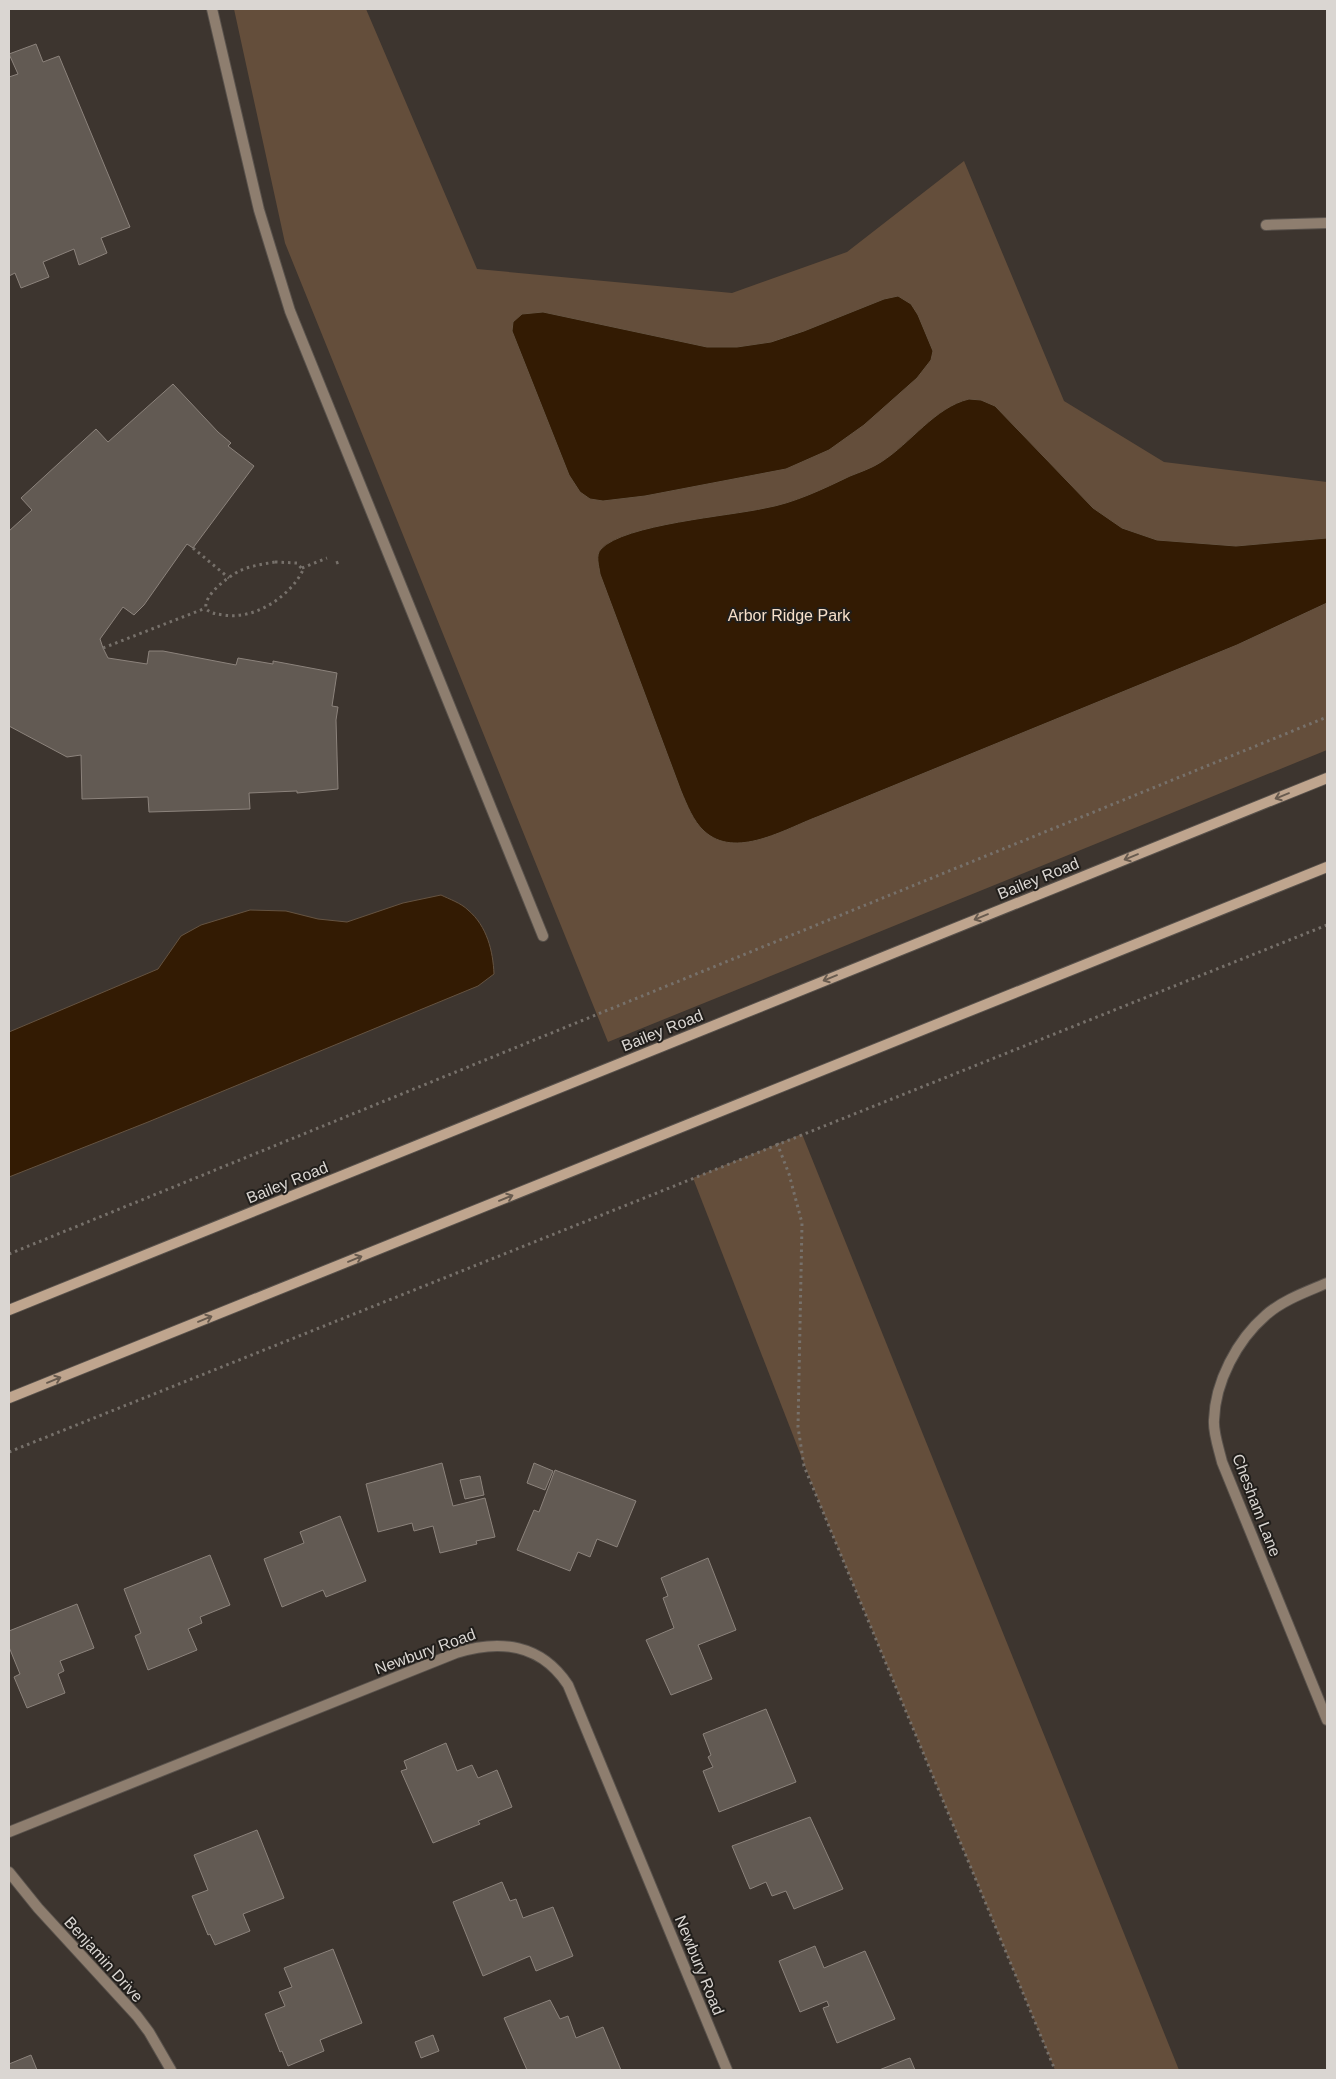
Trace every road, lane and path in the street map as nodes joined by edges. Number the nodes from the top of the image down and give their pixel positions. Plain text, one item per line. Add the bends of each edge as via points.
1 (212, 9) edge
2 (1327, 223) edge
3 (1266, 225) dead end
4 (193, 548) dead end
5 (326, 558) dead end
6 (302, 568) junction
7 (228, 578) junction
8 (206, 608) junction
9 (103, 648) dead end
10 (1327, 717) edge
11 (1327, 778) edge
12 (1327, 867) edge
13 (1327, 925) edge
14 (543, 936) dead end
15 (777, 1143) junction
16 (9, 1254) edge
17 (1327, 1283) edge
18 (9, 1310) edge
19 (9, 1398) edge
20 (9, 1452) edge
21 (1327, 1720) edge
22 (9, 1832) edge
23 (9, 1872) edge
24 (171, 2070) edge
25 (727, 2070) edge
26 (1055, 2070) edge

1 - 14 street via 259,210 290,311
2 - 3 street
4 - 7 path
5 - 6 path
6 - 7 path via 297,563 275,562
6 - 8 path via 288,589 259,609 228,616 210,613
7 - 8 path via 210,596
8 - 9 path
10 - 16 path
11 -> 18 main road, Bailey Road
19 -> 12 main road
13 - 15 path
15 - 20 path
15 - 26 path via 790,1174 802,1223 798,1427 804,1466
17 - 21 street, Chesham Lane via 1294,1296 1266,1315 1238,1346 1222,1380 1213,1421 1222,1462
22 - 25 street, Newbury Road via 456,1652 497,1644 518,1648 548,1663 568,1685
23 - 24 street, Benjamin Drive via 137,2016

